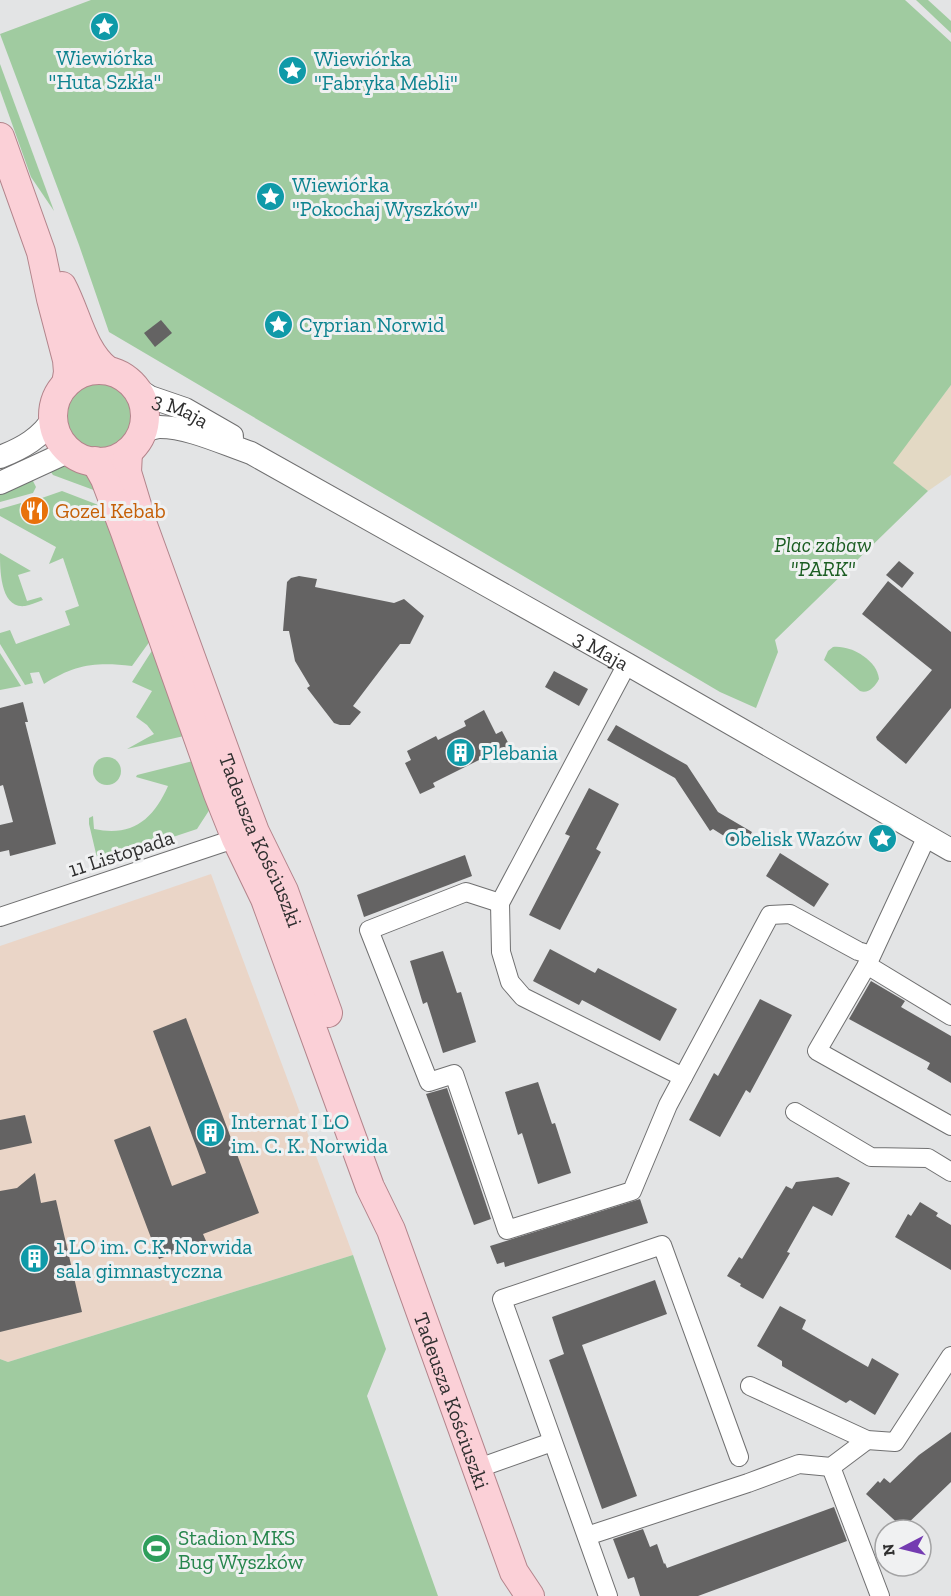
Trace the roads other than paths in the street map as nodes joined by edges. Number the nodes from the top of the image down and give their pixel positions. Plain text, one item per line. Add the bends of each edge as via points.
1 (0, 137) edge
2 (42, 252) junction
3 (107, 370) junction
4 (66, 384) junction
5 (136, 388) junction
6 (54, 417) junction
7 (135, 442) junction
8 (251, 453) junction
9 (0, 457) edge
10 (84, 457) junction
11 (0, 483) edge
12 (627, 664) junction
13 (246, 835) junction
14 (927, 836) junction
15 (951, 850) edge
16 (500, 903) junction
17 (0, 917) edge
18 (869, 960) junction
19 (951, 1016) edge
20 (683, 1077) junction
21 (795, 1112) dead end
22 (951, 1126) edge
23 (951, 1172) edge
24 (951, 1356) edge
25 (750, 1386) dead end
26 (867, 1440) junction
27 (552, 1442) junction
28 (739, 1457) dead end
29 (831, 1467) junction
30 (476, 1469) junction
31 (587, 1536) junction
32 (515, 1584) edge
33 (530, 1596) edge
34 (608, 1596) edge
35 (880, 1596) edge

1 - 2 main road
2 - 3 main road via 64,290 90,351
2 - 4 main road via 67,360
3 - 4 main road via 85,372
3 - 5 main road
4 - 6 main road via 54,405
5 - 7 main road via 145,410
5 - 8 street, 3 Maja via 200,417 231,435
6 - 9 street via 39,436
6 - 10 main road via 63,443
7 - 8 street, 3 Maja via 161,427
7 - 10 main road via 118,458
7 - 13 main road, Tadeusza Kościuszki via 127,472 237,787
8 - 12 street, 3 Maja
10 - 11 street via 63,454
10 - 13 main road, Tadeusza Kościuszki via 105,479
12 - 14 street, 3 Maja
12 - 16 street
13 - 17 street, 11 Listopada
13 - 30 main road, Tadeusza Kościuszki via 284,891 387,1182 391,1230
14 - 15 street, 3 Maja
14 - 18 street
16 - 20 street via 501,952 510,982 523,997
16 - 20 street via 466,892 369,930 429,1083 454,1074 507,1230 632,1191
18 - 19 street
18 - 20 street via 790,914 770,915
18 - 22 street via 818,1051
21 - 23 street via 871,1157 928,1158
24 - 26 street via 895,1442
25 - 26 street
26 - 29 street
27 - 28 street via 502,1299 662,1245
27 - 30 street
27 - 31 street
29 - 31 street via 799,1464
29 - 35 street
30 - 32 main road, Tadeusza Kościuszki
31 - 34 street
32 - 33 main road, Tadeusza Kościuszki

